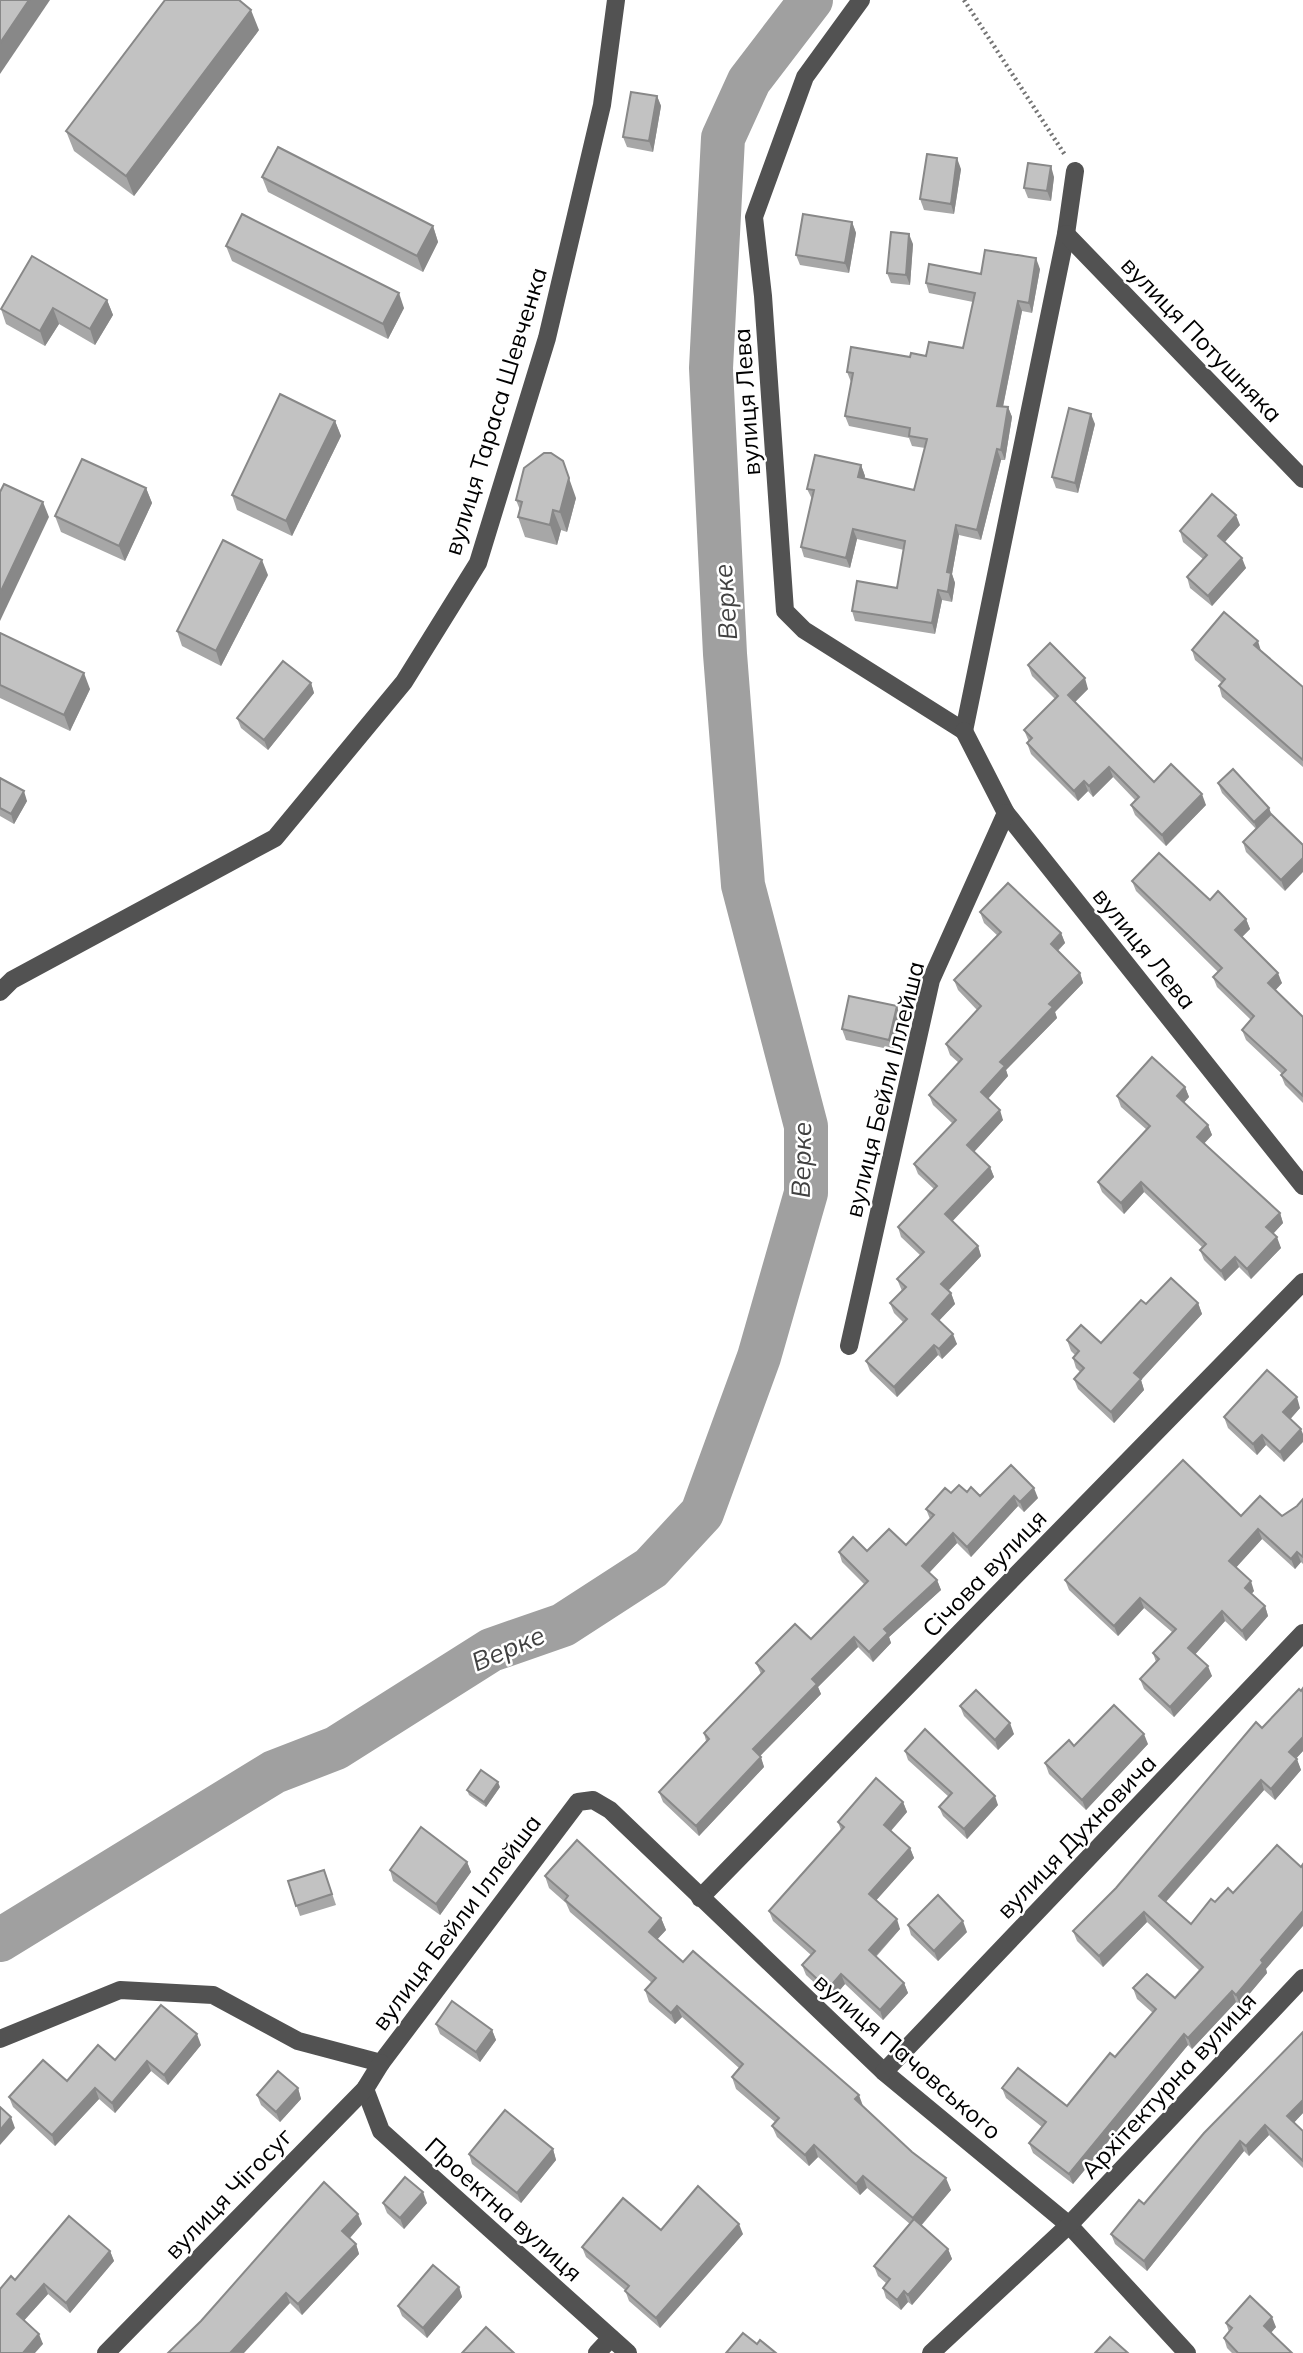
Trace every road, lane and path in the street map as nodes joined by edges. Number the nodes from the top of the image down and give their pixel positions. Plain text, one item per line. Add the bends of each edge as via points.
1 (617, 0) edge
2 (860, 0) edge
3 (964, 0) edge
4 (1075, 171) joint
5 (1066, 234) junction
6 (1303, 479) edge
7 (964, 731) junction
8 (1006, 813) junction
9 (0, 992) edge
10 (1303, 1186) edge
11 (1303, 1282) edge
12 (849, 1346) dead end
13 (1303, 1633) edge
14 (593, 1800) joint
15 (700, 1898) junction
16 (1303, 1978) edge
17 (0, 2039) edge
18 (381, 2063) junction
19 (884, 2072) junction
20 (365, 2089) junction
21 (1069, 2225) junction
22 (611, 2338) junction
23 (106, 2353) edge
24 (597, 2353) edge
25 (628, 2353) edge
26 (931, 2353) edge
27 (1187, 2353) edge

1 - 9 street, вулиця Тараса Шевченка via 601,105 547,338 478,564 404,682 275,838 12,980
2 - 7 street, вулиця Лева via 805,77 754,217 785,611 804,630
3 - 4 path
4 - 5 street
5 - 6 street, вулиця Потушняка
5 - 7 street
7 - 8 street, вулиця Лева
8 - 10 street, вулиця Лева
8 - 12 street, вулиця Бейли Іллейша via 931,980
11 - 15 street, Січова вулиця
13 - 19 street, вулиця Духновича
14 - 15 street, вулиця Пачовського via 610,1810
14 - 18 street, вулиця Бейли Іллейша via 578,1801
15 - 19 street, вулиця Пачовського
16 - 21 street, Архітектурна вулиця
17 - 18 street, вулиця Бейли Іллейша via 120,1990 213,1995 298,2041
18 - 20 street, вулиця Чігосуг
19 - 21 street, вулиця Пачовського
20 - 22 street, Проектна вулиця via 381,2131
20 - 23 street, вулиця Чігосуг
21 - 26 street
21 - 27 street, вулиця Пачовського
22 - 24 street
22 - 25 street, Проектна вулиця

